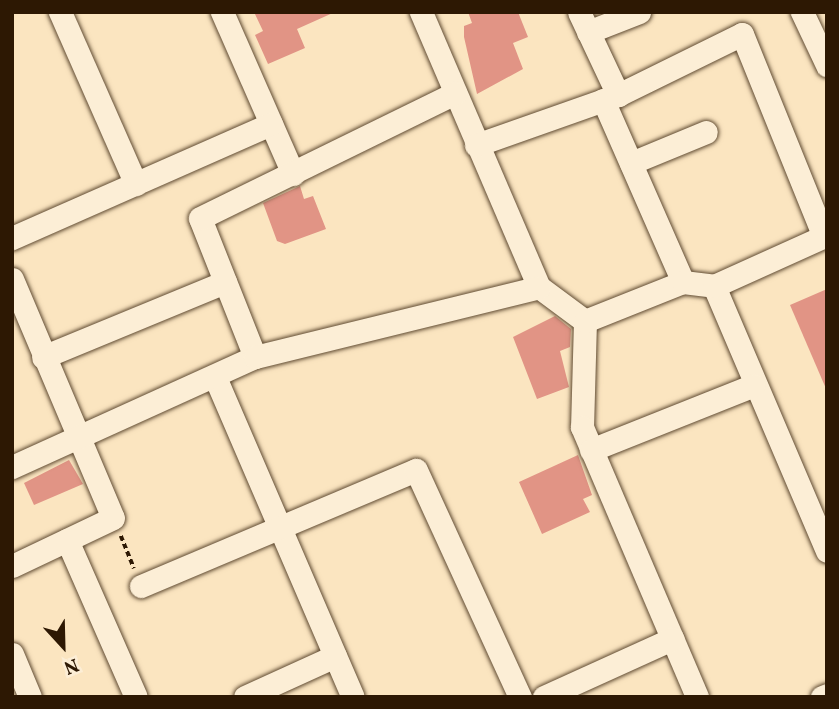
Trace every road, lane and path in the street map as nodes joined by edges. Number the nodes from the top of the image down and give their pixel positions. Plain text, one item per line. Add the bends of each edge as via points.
1 (60, 12) edge
2 (222, 12) edge
3 (421, 12) edge
4 (639, 12) edge
5 (802, 12) edge
6 (583, 22) edge
7 (827, 65) edge
8 (455, 93) junction
9 (610, 98) junction
10 (271, 124) junction
11 (706, 132) dead end
12 (476, 145) junction
13 (631, 163) junction
14 (293, 174) junction
15 (136, 184) junction
16 (825, 236) edge
17 (12, 238) edge
18 (225, 282) junction
19 (683, 282) junction
20 (714, 286) junction
21 (539, 287) junction
22 (15, 292) edge
23 (585, 321) junction
24 (43, 356) junction
25 (254, 357) junction
26 (215, 377) junction
27 (754, 385) junction
28 (77, 440) junction
29 (591, 450) junction
30 (13, 465) edge
31 (113, 518) junction
32 (280, 527) junction
33 (67, 540) junction
34 (827, 551) edge
35 (12, 566) edge
36 (141, 586) joint
37 (672, 639) junction
38 (12, 654) edge
39 (335, 656) junction
40 (30, 697) edge
41 (136, 697) edge
42 (245, 697) edge
43 (353, 697) edge
44 (520, 697) edge
45 (544, 697) edge
46 (698, 697) edge

1 - 15 street
2 - 10 street
3 - 8 street
4 - 6 street
5 - 7 street
6 - 9 street
8 - 12 street
8 - 14 street
9 - 12 street
9 - 13 street
9 - 16 street via 742,34
10 - 14 street
10 - 15 street
11 - 13 street
12 - 21 street
13 - 19 street
14 - 18 street via 200,218
15 - 17 street
16 - 20 street
18 - 24 street
18 - 25 street
19 - 20 street
19 - 23 street
20 - 27 street
21 - 23 street
21 - 25 street
22 - 24 street
23 - 29 street via 582,427
24 - 28 street
25 - 26 street
26 - 28 street
26 - 32 street
27 - 29 street
27 - 34 street
28 - 30 street
28 - 31 street
29 - 37 street
31 - 33 street
31 - 36 path
32 - 36 street
32 - 39 street
32 - 44 street via 416,470
33 - 35 street
33 - 41 street
37 - 45 street
37 - 46 street
38 - 40 street
39 - 42 street
39 - 43 street

